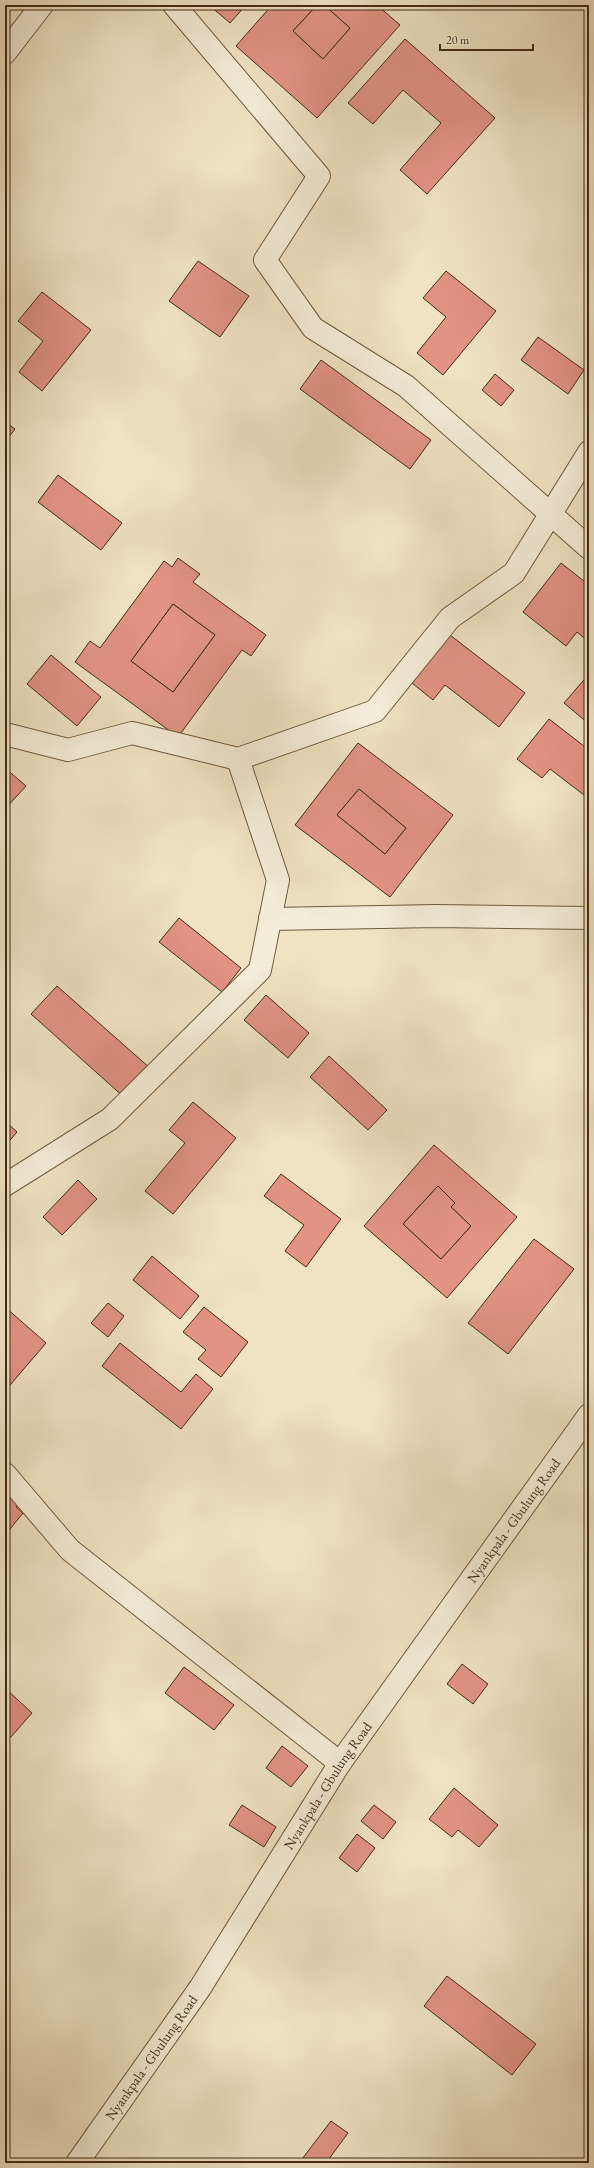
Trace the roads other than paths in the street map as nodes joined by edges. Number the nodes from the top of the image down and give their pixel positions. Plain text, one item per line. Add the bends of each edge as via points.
1 (42, 5) edge
2 (174, 5) edge
3 (5, 53) edge
4 (589, 452) edge
5 (550, 514) junction
6 (589, 548) edge
7 (5, 734) edge
8 (238, 759) junction
9 (589, 918) edge
10 (270, 919) junction
11 (5, 1185) edge
12 (589, 1415) edge
13 (5, 1474) edge
14 (340, 1764) junction
15 (77, 2163) edge

1 - 3 street
2 - 5 street via 319,176 265,260 313,328 406,386
4 - 5 street
5 - 6 street
5 - 8 street via 514,573 450,618 375,711
7 - 8 street via 68,750 132,733
8 - 10 street via 278,880
9 - 10 street via 436,916
10 - 11 street via 260,970 110,1119
12 - 14 street, Nyankpala - Gbulung Road
13 - 14 street via 70,1550
14 - 15 street, Nyankpala - Gbulung Road via 200,1988

